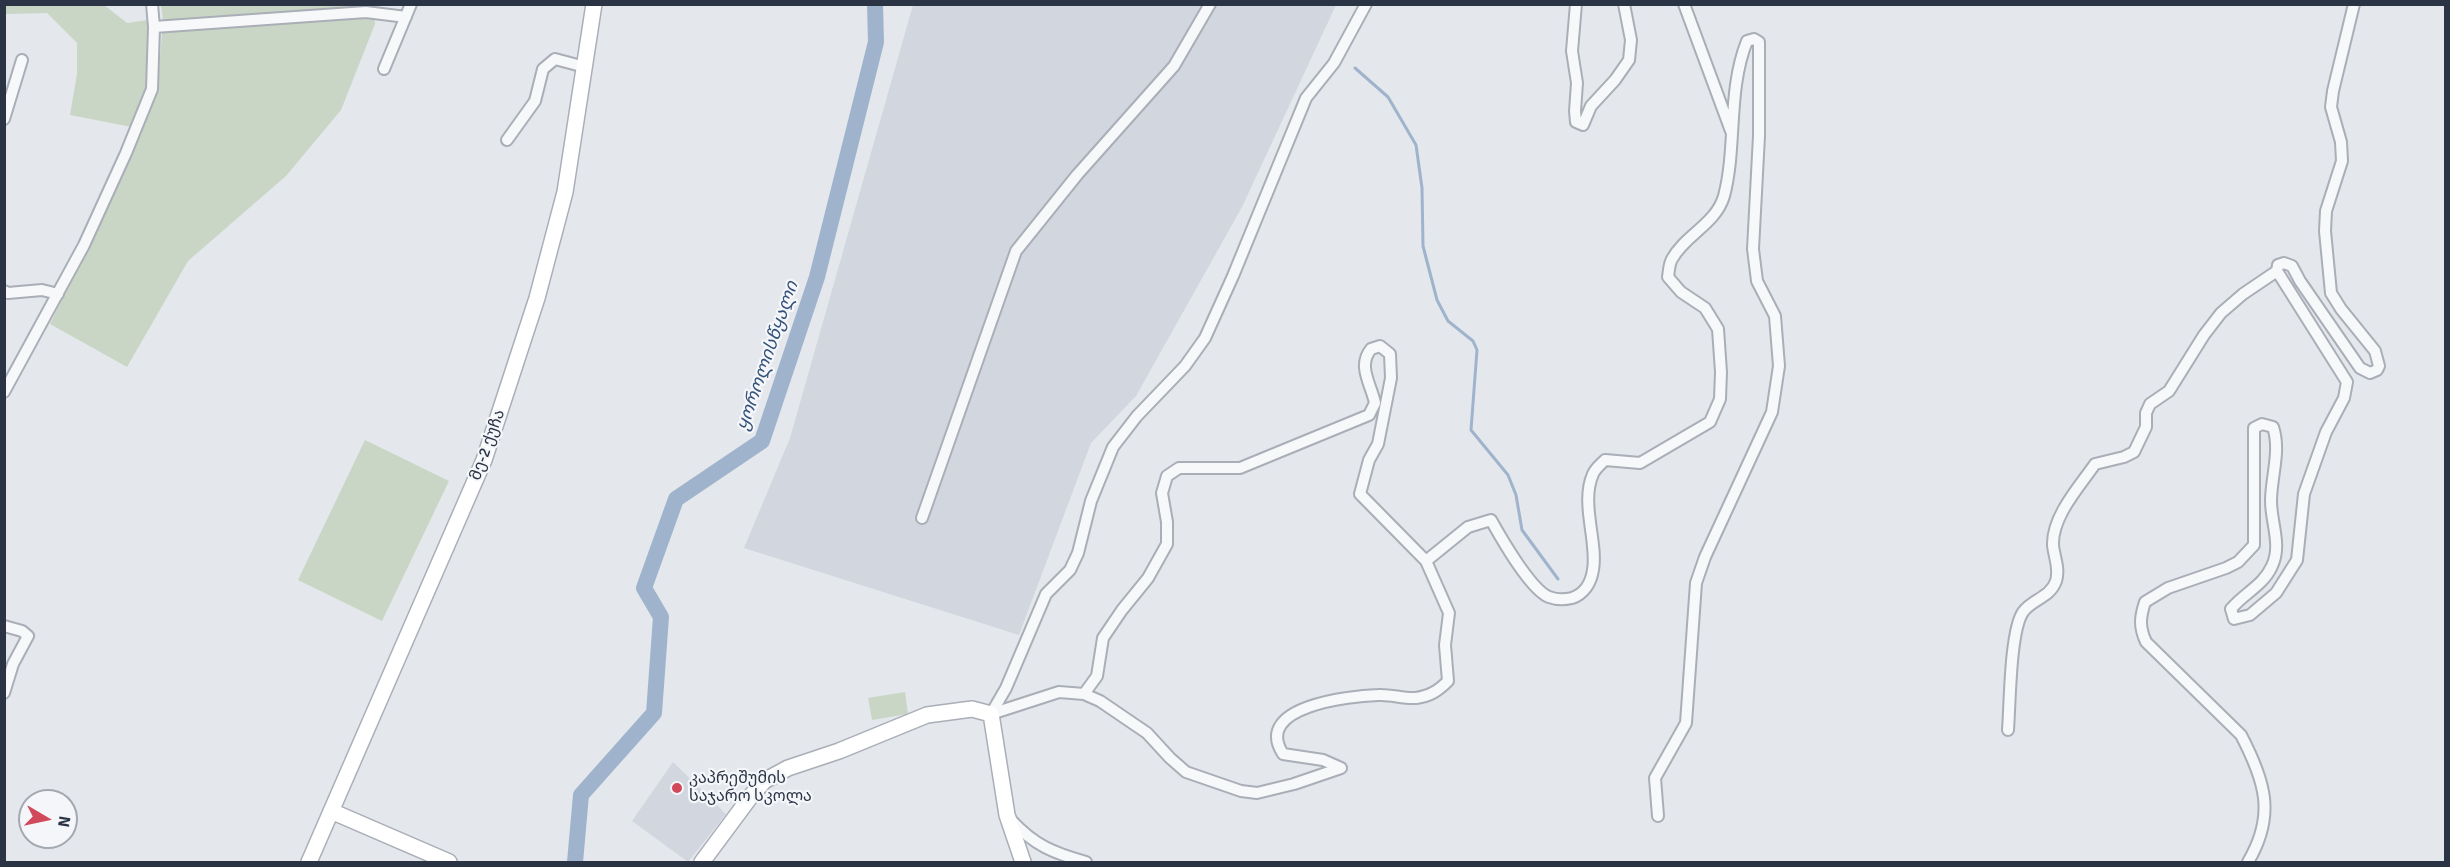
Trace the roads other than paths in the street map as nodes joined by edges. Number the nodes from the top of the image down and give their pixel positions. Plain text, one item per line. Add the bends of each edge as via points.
1 (152, 4) edge
2 (411, 4) edge
3 (594, 4) edge
4 (1210, 4) edge
5 (1366, 4) edge
6 (1576, 4) edge
7 (1624, 4) edge
8 (1684, 4) edge
9 (2354, 4) edge
10 (406, 17) junction
11 (154, 27) junction
12 (22, 60) dead end
13 (585, 67) junction
14 (384, 69) dead end
15 (4, 119) edge
16 (1731, 131) junction
17 (507, 140) dead end
18 (2277, 270) junction
19 (4, 291) edge
20 (58, 294) junction
21 (4, 392) edge
22 (922, 518) dead end
23 (1426, 561) junction
24 (4, 626) edge
25 (4, 693) edge
26 (1084, 694) junction
27 (991, 714) junction
28 (2008, 730) dead end
29 (331, 811) junction
30 (1007, 815) junction
31 (1658, 816) dead end
32 (309, 862) edge
33 (449, 862) edge
34 (702, 862) edge
35 (1023, 862) edge
36 (1086, 862) edge
37 (2248, 862) edge

1 - 11 street
2 - 10 street
3 - 13 street, მე-2 ქუჩა
4 - 22 street via 1174,66 1016,251
5 - 27 street via 1334,63 1306,98 1204,338 1185,366 1113,447 1091,501 1078,553 1070,570 1046,594
6 - 7 street via 1572,51 1577,83 1575,111 1576,122 1583,125 1591,106 1629,60 1631,39
8 - 16 street
9 - 18 street via 2331,107 2342,142 2342,161 2326,211 2325,231 2331,293 2375,351 2377,370 2364,372 2352,360 2292,266 2284,263
10 - 11 street via 366,12
10 - 14 street
11 - 20 street via 152,89 126,153
12 - 15 street
13 - 17 street via 555,59 543,69 535,101
13 - 29 street, მე-2 ქუჩა via 566,192 537,298 484,460
16 - 23 street via 1724,197 1708,222 1671,261 1668,277 1681,292 1705,308 1718,329 1720,399 1710,422 1640,463 1605,460 1593,472 1589,494 1593,570 1587,588 1578,596 1563,600 1547,597 1516,562 1491,520 1468,528
16 - 31 street via 1741,55 1747,41 1754,39 1759,42 1760,92 1753,249 1757,281 1775,316 1779,366 1772,412 1696,583 1686,723 1655,778
18 - 28 street via 2221,313 2169,391 2150,404 2146,427 2134,452 2095,464 2069,502 2056,526 2053,544 2056,582 2049,593 2024,610 2016,630
18 - 37 street via 2348,382 2304,494 2297,560 2276,593 2250,615 2234,619 2231,609 2260,585 2274,563 2277,544 2271,503 2277,439 2273,427 2262,424 2254,428 2254,545 2232,565 2168,588 2145,602 2140,630 2146,642 2241,735 2251,753 2262,781 2265,826
19 - 20 street via 42,290
20 - 21 street
23 - 26 street via 1449,613 1445,645 1448,681 1436,693 1415,698 1342,698 1295,712 1281,722 1277,736 1283,754 1323,760 1341,768 1257,793 1231,788 1186,772 1147,733
23 - 26 street via 1360,494 1369,460 1378,444 1391,378 1390,354 1380,346 1371,349 1364,362 1374,403 1369,415 1240,468 1179,468 1167,476 1162,493 1167,544 1148,578 1103,638 1097,676
24 - 25 street via 28,636
26 - 27 street via 1059,692
27 - 30 street
27 - 34 street via 972,709 927,715 788,768 764,781
29 - 32 street, მე-2 ქუჩა
29 - 33 street
30 - 35 street
30 - 36 street via 1043,848

